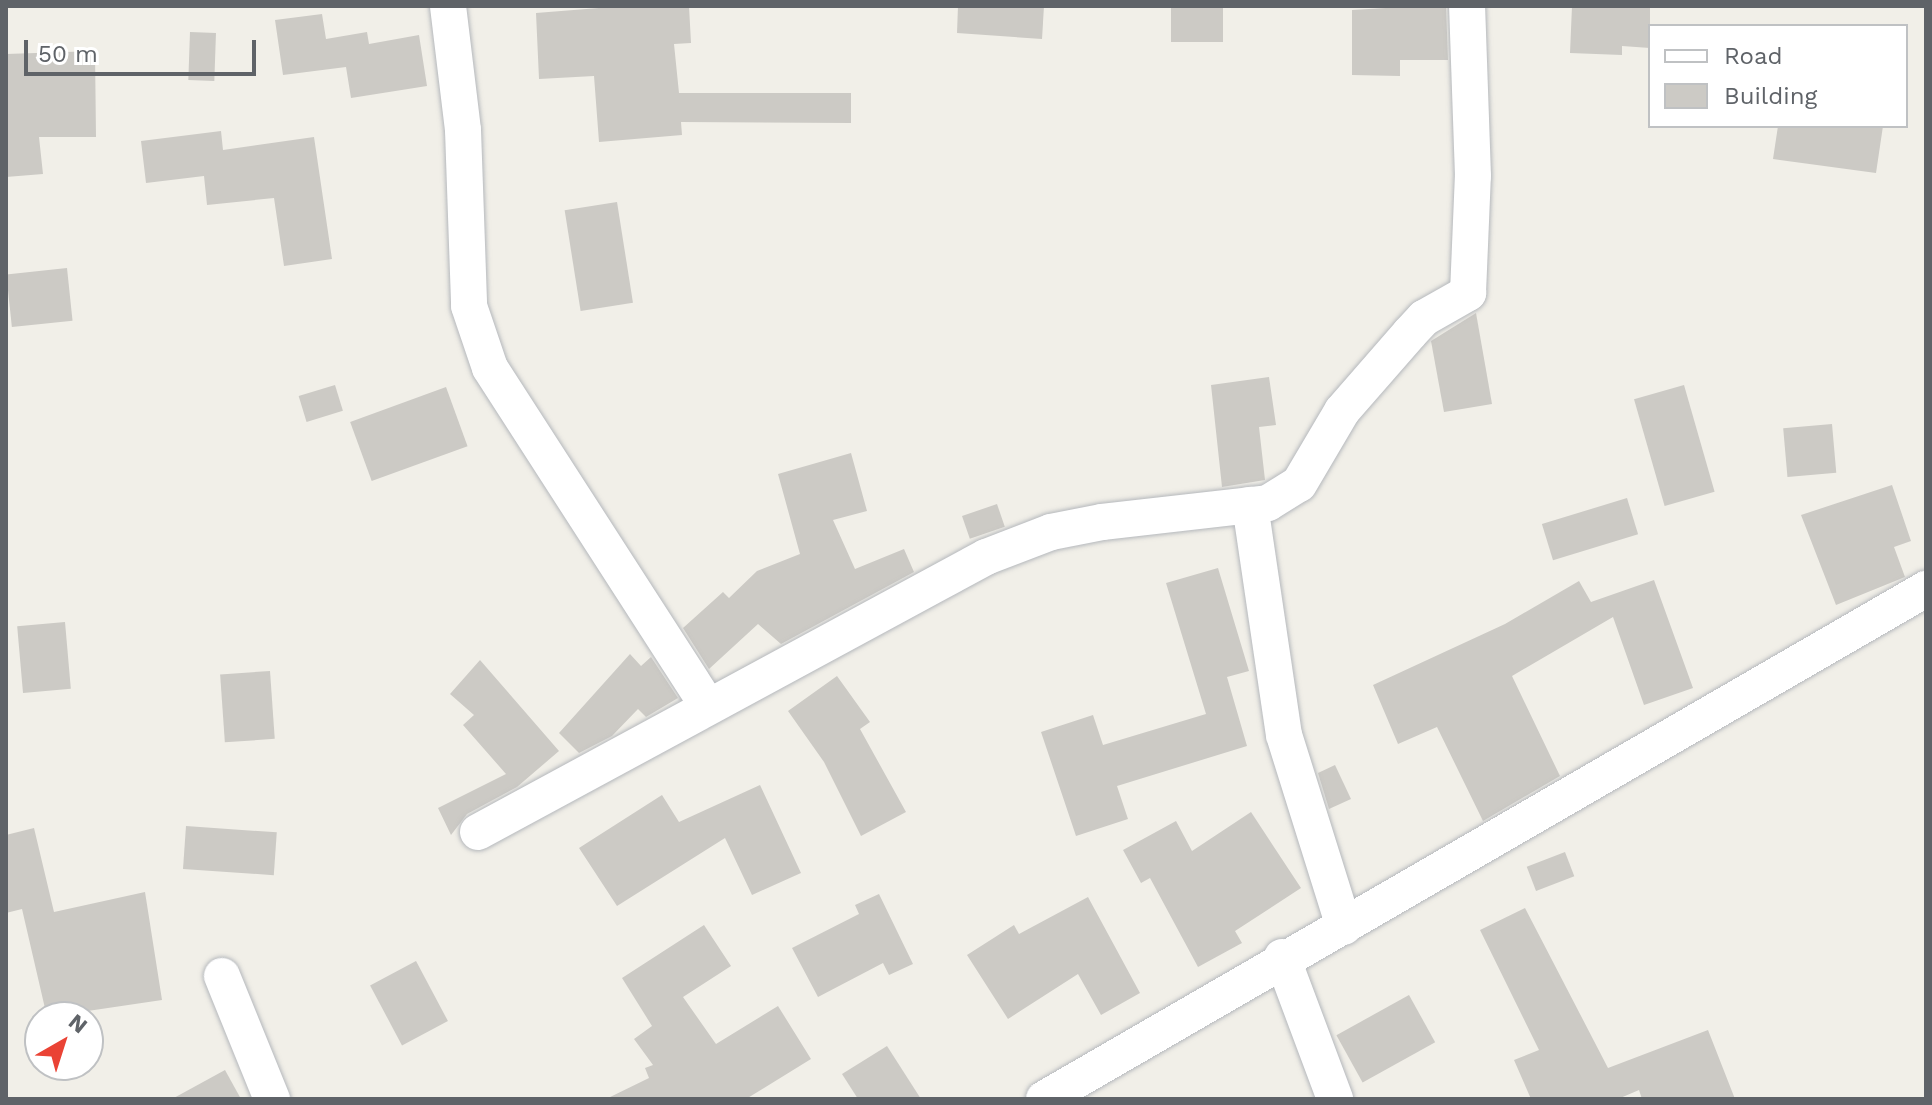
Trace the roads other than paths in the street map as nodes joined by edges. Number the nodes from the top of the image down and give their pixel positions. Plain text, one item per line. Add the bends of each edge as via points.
1 (448, 6) edge
2 (1467, 6) edge
3 (1250, 505) junction
4 (1926, 589) edge
5 (708, 706) junction
6 (478, 832) dead end
7 (1344, 927) junction
8 (1282, 957) junction
9 (222, 976) dead end
10 (272, 1099) edge
11 (1044, 1099) edge
12 (1335, 1099) edge

1 - 5 street via 463,130 469,306 490,368 529,422 557,480
2 - 3 street via 1473,176 1468,293 1424,318 1410,333 1342,411 1299,484 1276,500
3 - 5 street via 1051,532 986,557
3 - 7 street via 1284,735
4 - 7 street
5 - 6 street
7 - 8 street
8 - 11 street
8 - 12 street
9 - 10 street

